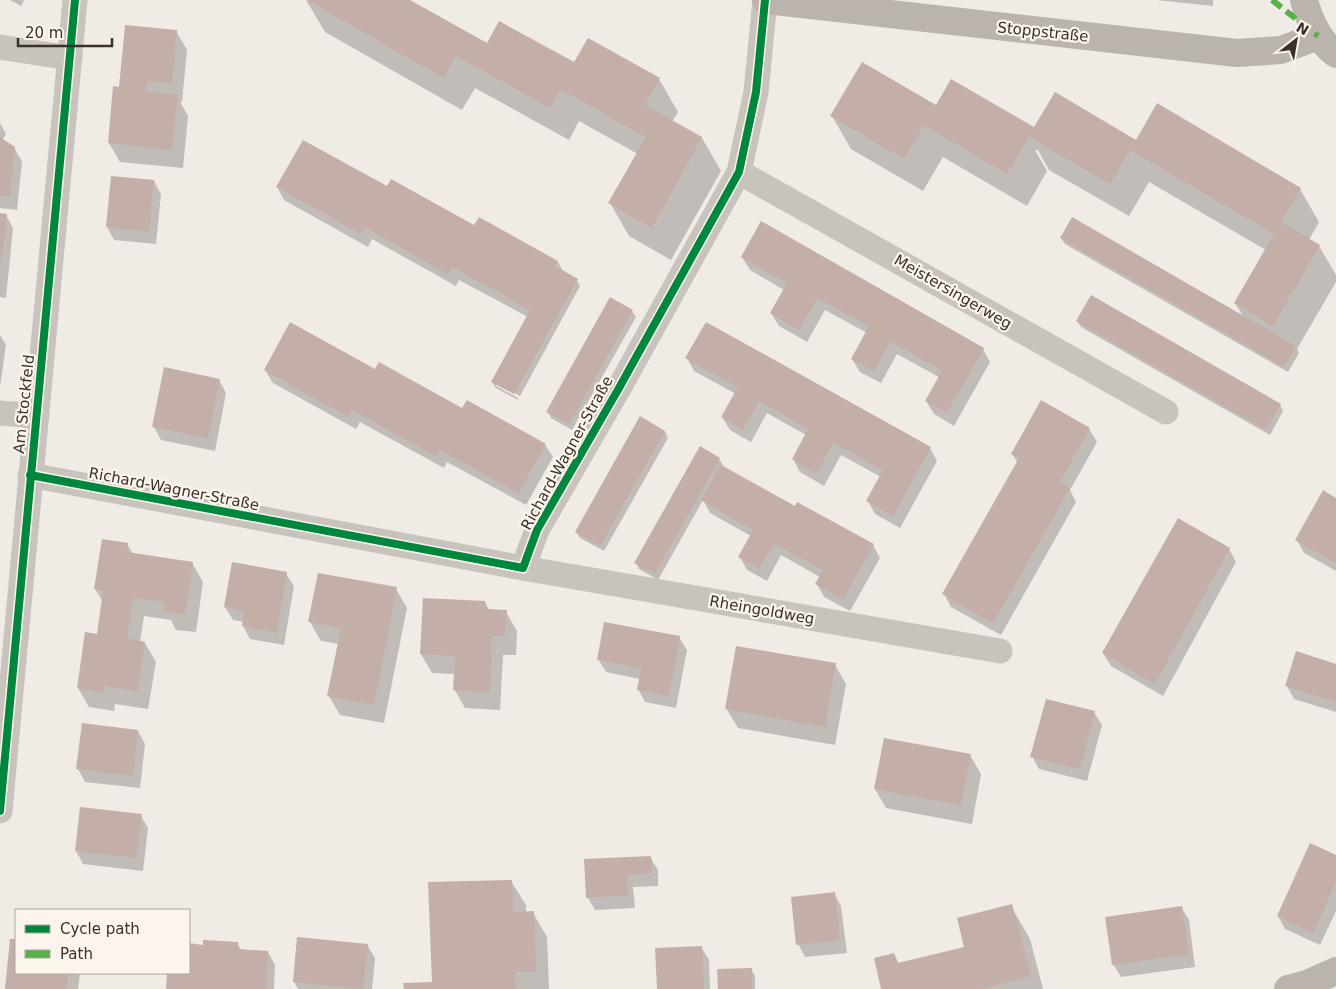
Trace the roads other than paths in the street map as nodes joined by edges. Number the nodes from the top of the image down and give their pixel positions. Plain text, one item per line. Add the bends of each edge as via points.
1 (75, 0) edge
2 (766, 0) edge
3 (1304, 0) edge
4 (1327, 45) edge
5 (0, 47) edge
6 (70, 58) junction
7 (739, 172) junction
8 (1166, 412) dead end
9 (0, 413) edge
10 (37, 416) junction
11 (30, 476) junction
12 (523, 568) junction
13 (1000, 651) dead end
14 (0, 804) edge
15 (0, 811) edge
16 (1336, 971) edge
17 (1288, 989) edge

1 - 6 street, Am Stockfeld
2 - 4 main road, Stoppstraße via 1237,53
2 - 7 street, Richard-Wagner-Straße via 756,92
3 - 4 main road
5 - 6 street
6 - 10 street, Am Stockfeld
7 - 8 street, Meistersingerweg
7 - 12 street, Richard-Wagner-Straße via 537,530
9 - 10 street
10 - 11 street, Am Stockfeld
11 - 12 street, Richard-Wagner-Straße
11 - 14 street, Am Stockfeld
12 - 13 street, Rheingoldweg
14 - 15 street, Am Stockfeld
16 - 17 main road

